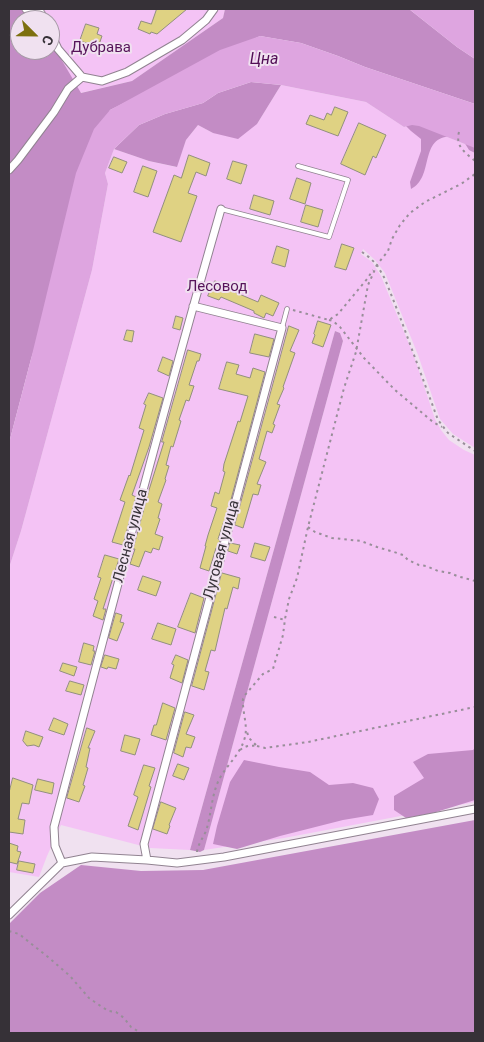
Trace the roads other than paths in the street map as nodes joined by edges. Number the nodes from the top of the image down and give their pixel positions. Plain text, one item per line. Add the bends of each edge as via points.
1 (214, 9) edge
2 (60, 51) edge
3 (82, 77) junction
4 (298, 166) dead end
5 (9, 170) edge
6 (221, 209) joint
7 (193, 306) junction
8 (288, 309) road end
9 (282, 328) junction
10 (475, 810) edge
11 (147, 860) junction
12 (62, 863) junction
13 (9, 915) edge

1 - 3 street via 182,40 127,72 102,81
2 - 3 street
3 - 5 street via 68,89
4 - 6 lane via 348,180 329,237
6 - 7 street, Лесная улица
7 - 9 street
7 - 12 street, Лесная улица via 54,827 55,846
8 - 9 lane
9 - 11 street, Луговая улица via 144,844
10 - 11 street via 234,855 177,863
11 - 12 street via 92,857
12 - 13 street

